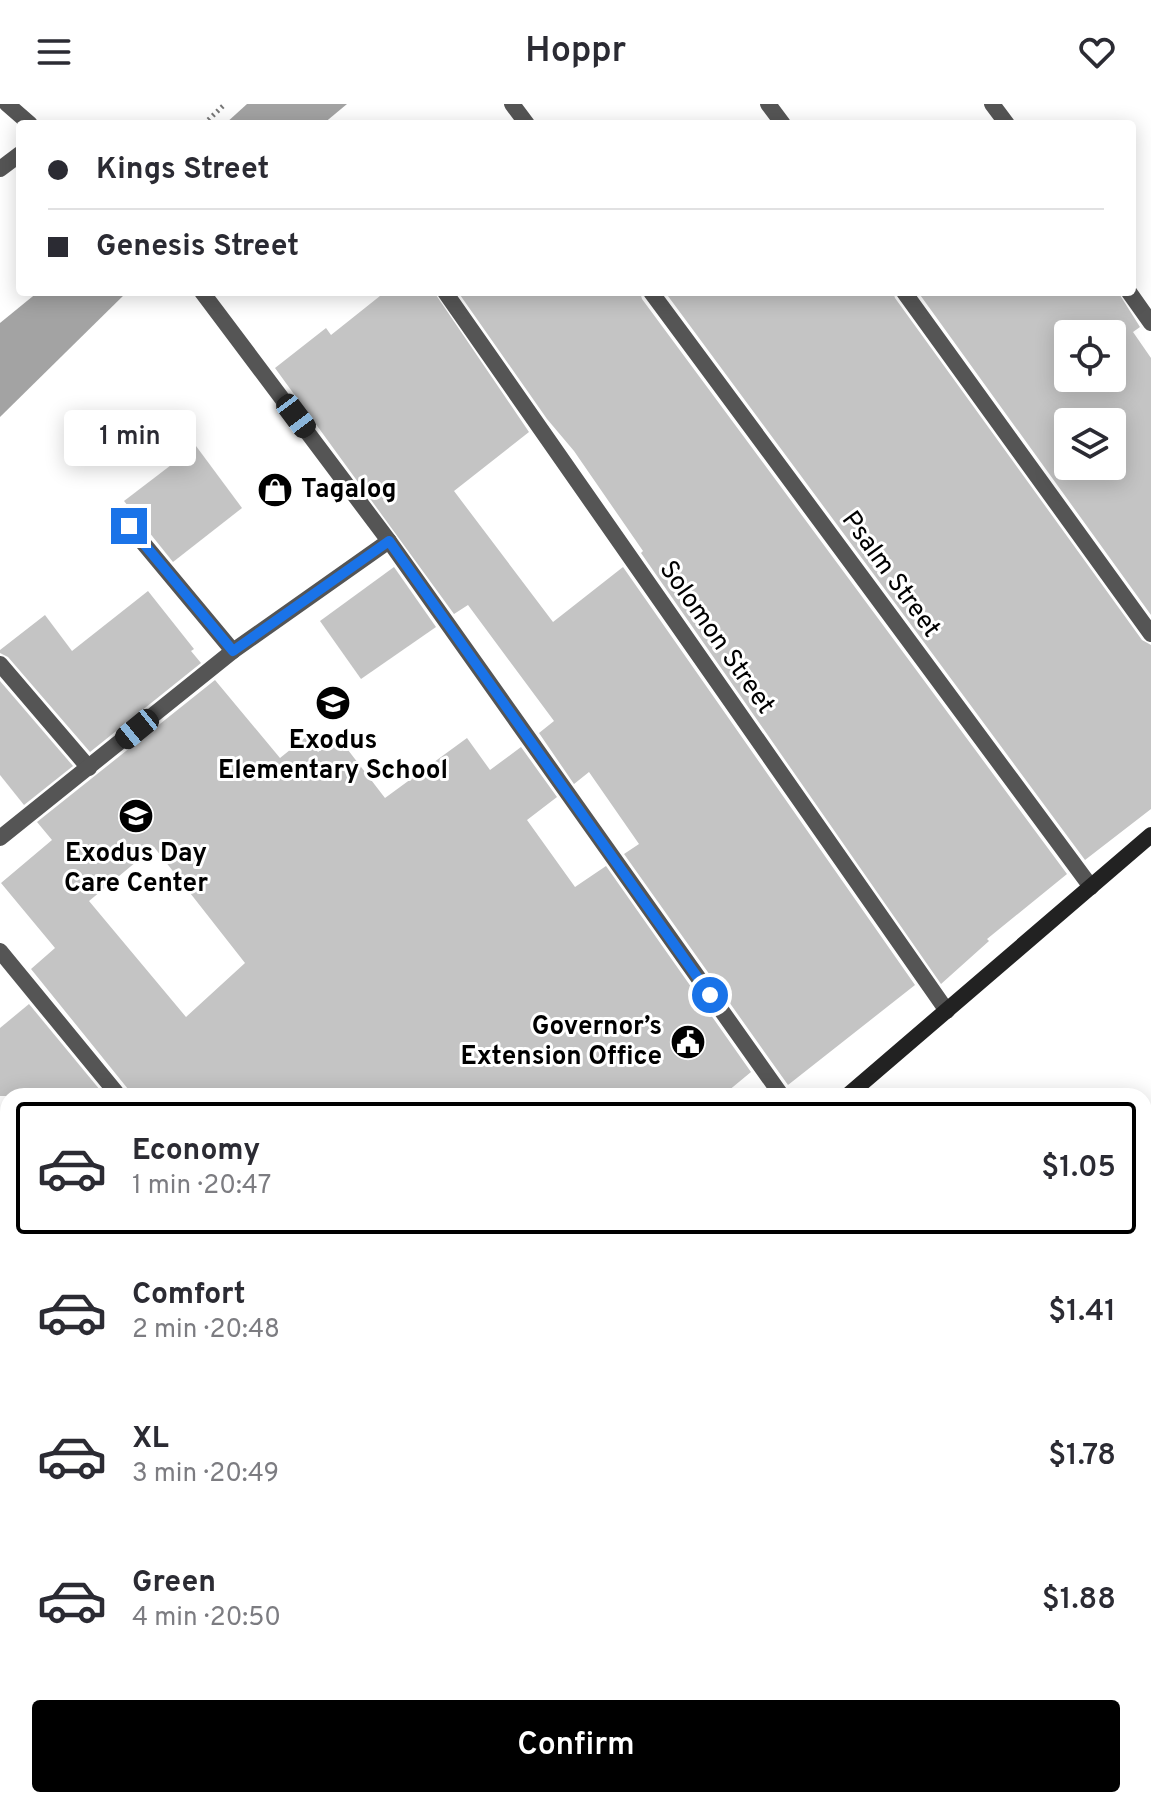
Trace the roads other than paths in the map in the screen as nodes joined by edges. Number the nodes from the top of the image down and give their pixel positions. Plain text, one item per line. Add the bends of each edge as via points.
1 (7, 104) edge
2 (25, 120) edge
3 (205, 296) edge
4 (448, 296) edge
5 (654, 296) edge
6 (907, 296) edge
7 (1132, 296) edge
8 (1151, 323) edge
9 (129, 526) dead end
10 (389, 541) junction
11 (1151, 634) edge
12 (233, 651) junction
13 (0, 664) edge
14 (89, 768) junction
15 (1151, 835) edge
16 (0, 838) edge
17 (1091, 887) junction
18 (0, 951) edge
19 (947, 1011) junction
20 (112, 1088) edge
21 (776, 1088) edge
22 (856, 1088) edge

1 - 2 street
3 - 10 street
4 - 19 street, Solomon Street
5 - 17 street, Psalm Street
6 - 11 street
7 - 8 street
9 - 12 street
10 - 12 street
10 - 21 street
12 - 14 street
13 - 14 street
14 - 16 street
15 - 17 main road
17 - 19 main road
18 - 20 street
19 - 22 main road

